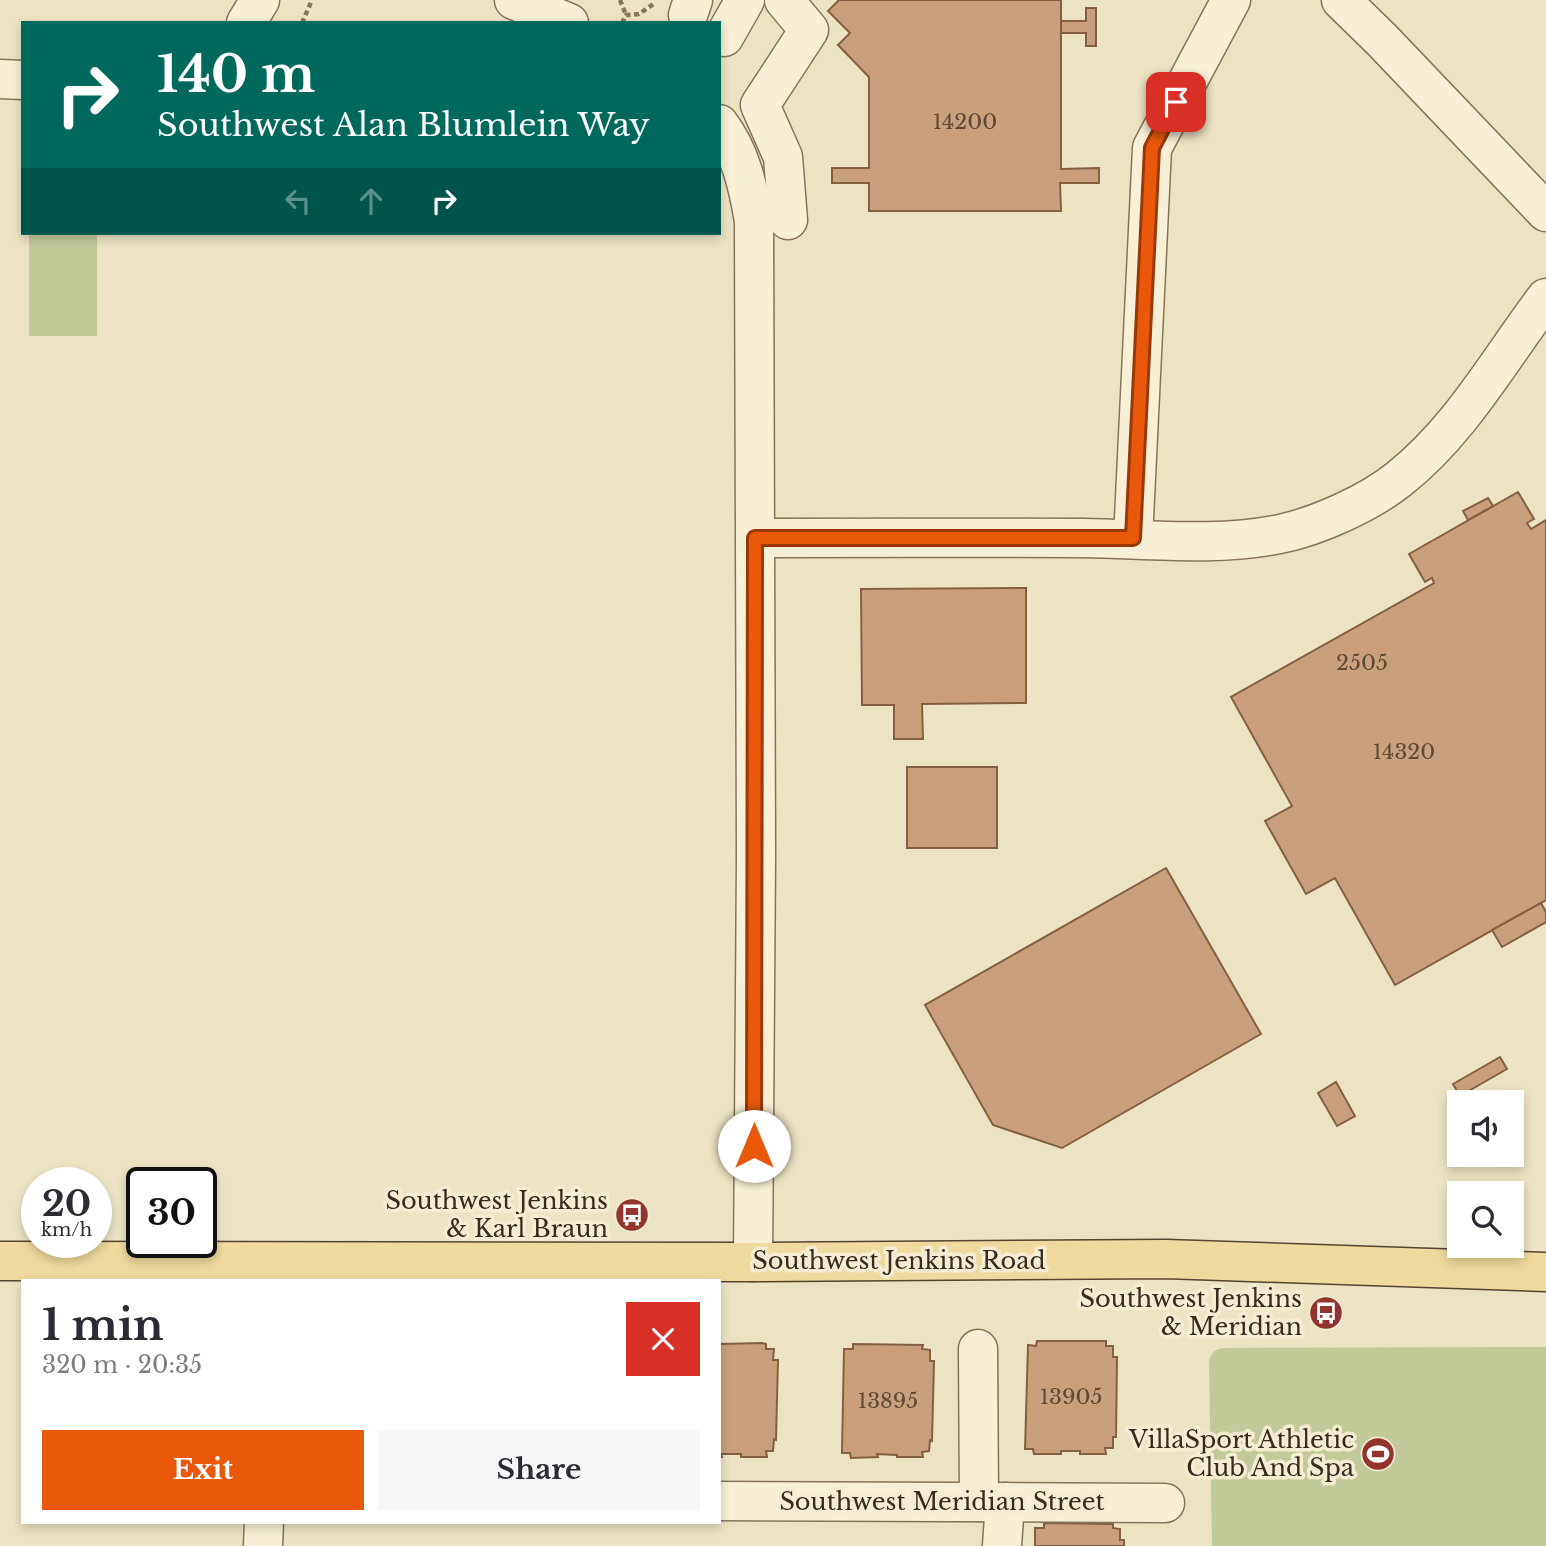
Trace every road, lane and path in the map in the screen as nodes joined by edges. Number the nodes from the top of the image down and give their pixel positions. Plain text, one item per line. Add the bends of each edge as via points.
1 (260, 0) edge
2 (312, 0) edge
3 (514, 0) edge
4 (620, 0) edge
5 (745, 0) edge
6 (784, 0) edge
7 (1231, 0) edge
8 (1341, 0) edge
9 (680, 5) edge
10 (626, 15) junction
11 (247, 21) edge
12 (303, 21) edge
13 (564, 21) edge
14 (623, 21) edge
15 (724, 37) dead end
16 (0, 79) edge
17 (21, 80) edge
18 (721, 127) edge
19 (1546, 212) edge
20 (788, 220) dead end
21 (1546, 298) edge
22 (755, 538) junction
23 (1133, 538) junction
24 (0, 1261) edge
25 (753, 1262) junction
26 (284, 1271) edge
27 (1546, 1272) edge
28 (978, 1349) dead end
29 (721, 1501) edge
30 (992, 1502) junction
31 (1165, 1503) dead end
32 (264, 1524) edge
33 (264, 1546) edge
34 (1002, 1546) edge

1 - 11 street
2 - 12 path
3 - 13 street
4 - 10 path
5 - 15 street
6 - 20 street via 808,30 760,106 783,157
7 - 23 street via 1152,148
8 - 19 street
9 - 10 path
10 - 14 path
16 - 17 street
18 - 22 street via 742,166 754,221
21 - 23 street via 1451,428 1398,480 1372,496 1339,514 1282,533 1220,540
22 - 23 street
22 - 25 street
24 - 26 main road, Southwest Jenkins Road
25 - 26 main road, Southwest Jenkins Road
25 - 27 main road, Southwest Jenkins Road via 1166,1259
28 - 30 street
29 - 30 street, Southwest Meridian Street
30 - 31 street, Southwest Meridian Street
30 - 34 street
32 - 33 street

